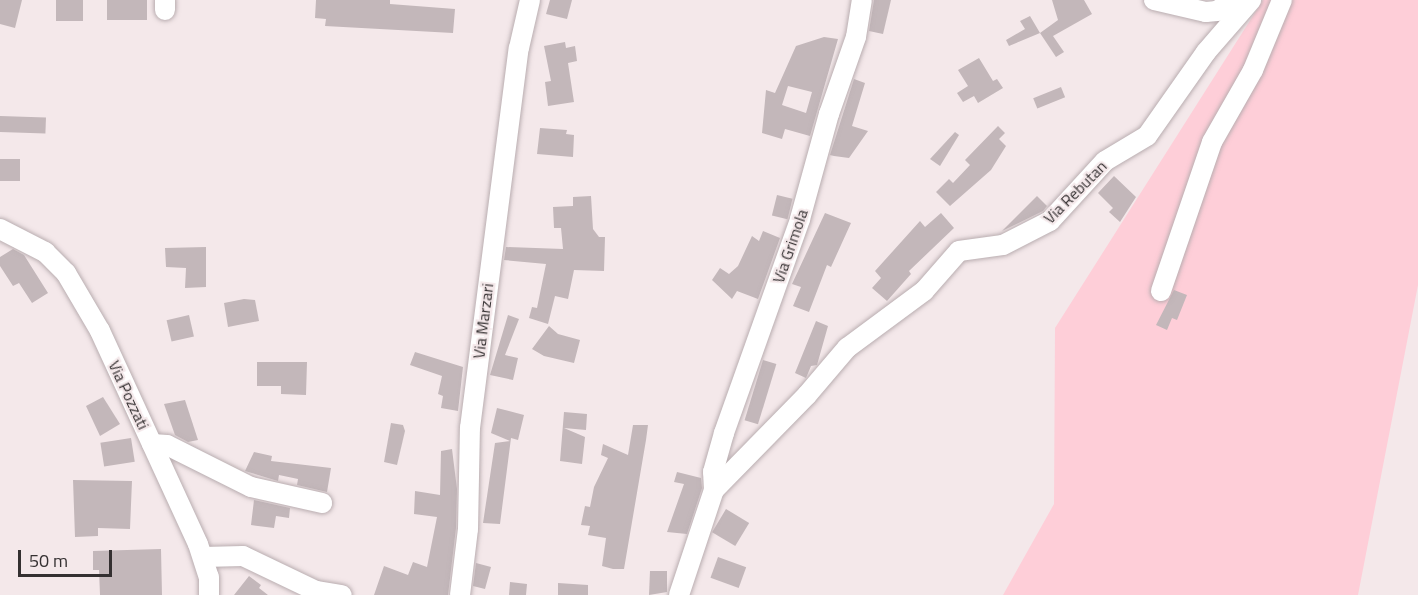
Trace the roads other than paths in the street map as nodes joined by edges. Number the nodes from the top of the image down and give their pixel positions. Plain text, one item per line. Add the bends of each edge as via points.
1 (530, 0) edge
2 (862, 0) edge
3 (1154, 0) edge
4 (1233, 0) edge
5 (1251, 0) edge
6 (1282, 0) edge
7 (0, 229) edge
8 (1161, 291) dead end
9 (152, 444) junction
10 (714, 490) junction
11 (322, 503) dead end
12 (203, 557) junction
13 (209, 595) edge
14 (342, 595) edge
15 (460, 595) edge
16 (679, 595) edge

1 - 15 street, Via Marzari via 519,48 470,428 468,529
2 - 10 street, Via Grimola via 856,37 829,114 800,219 712,471
3 - 4 street via 1206,12 1217,11
5 - 10 street, Via Rebutan via 1206,52 1147,136 1105,160 1050,221 1003,244 959,251 924,291 847,348
6 - 8 street via 1253,70 1212,142
7 - 9 street, Via Pozzati via 45,252 66,273 100,332
9 - 11 street via 167,445 251,487
9 - 12 street, Via Pozzati
10 - 16 street
12 - 13 street, Via Pozzati
12 - 14 street via 243,556 316,591

